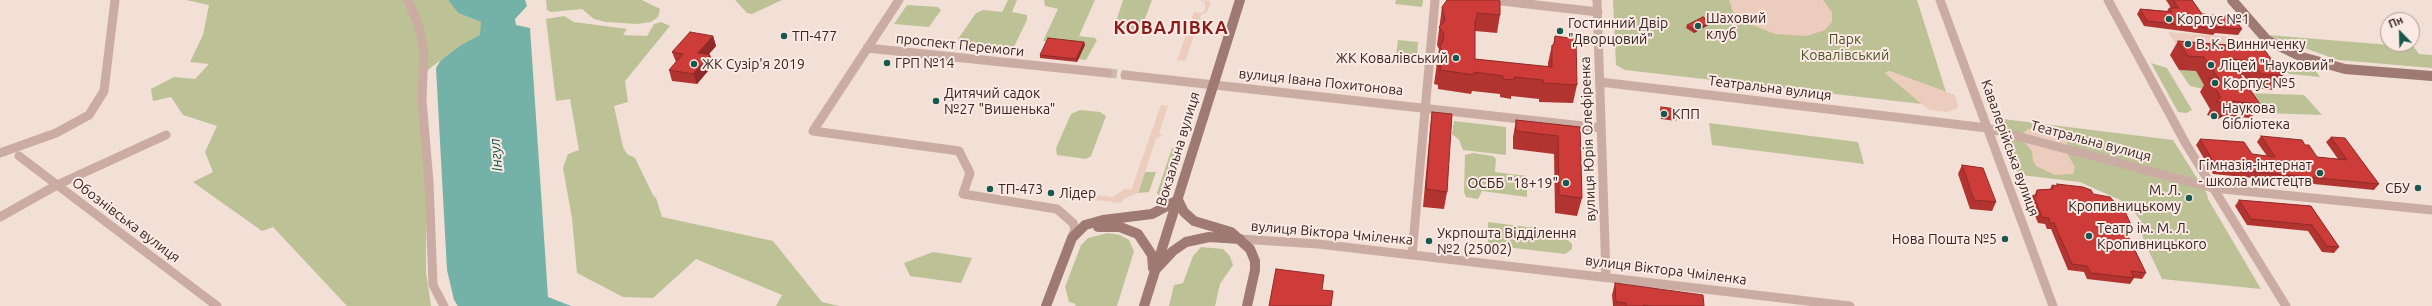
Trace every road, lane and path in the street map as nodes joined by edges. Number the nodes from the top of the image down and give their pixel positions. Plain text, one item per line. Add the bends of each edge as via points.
1 (115, 0) edge
2 (408, 0) edge
3 (899, 0) edge
4 (1240, 0) edge
5 (1435, 0) edge
6 (1493, 0) edge
7 (1597, 0) edge
8 (1940, 0) edge
9 (2108, 0) edge
10 (2232, 0) edge
11 (1598, 12) junction
12 (867, 48) junction
13 (1108, 73) tunnel mouth
14 (1125, 75) tunnel mouth
15 (2432, 76) edge
16 (1600, 82) junction
17 (1213, 84) junction
18 (1425, 108) junction
19 (1601, 128) junction
20 (1987, 128) junction
21 (166, 135) dead end
22 (0, 153) edge
23 (19, 156) dead end
24 (57, 185) junction
25 (2214, 188) junction
26 (1178, 200) junction
27 (2432, 210) edge
28 (0, 216) edge
29 (1072, 238) junction
30 (1240, 238) junction
31 (1412, 255) junction
32 (1154, 273) junction
33 (1606, 276) junction
34 (217, 306) edge
35 (444, 306) edge
36 (1046, 306) edge
37 (1144, 306) edge
38 (1247, 306) edge
39 (1850, 306) edge
40 (2053, 306) edge
41 (2286, 306) edge

1 - 22 street via 104,91 89,115 56,133
2 - 35 street via 419,26 424,49 422,100 429,182 433,285
3 - 12 street, проспект Перемоги
4 - 17 main road, Вокзальна вулиця
5 - 18 street
6 - 11 street
7 - 11 street, вулиця Юрія Олефіренка
8 - 20 street, Кавалерійська вулиця
9 - 25 street via 2186,144
10 - 15 main road via 2267,40 2302,57 2345,69
11 - 16 street, вулиця Юрія Олефіренка
12 - 13 street, проспект Перемоги
12 - 29 street via 813,131 959,151 970,173 963,194 1057,209 1073,223 1075,229
14 - 17 street
16 - 19 street, вулиця Юрія Олефіренка
16 - 20 street, Театральна вулиця
17 - 18 street, вулиця Івана Похитонова
17 - 26 main road, Вокзальна вулиця
18 - 19 street, вулиця Івана Похитонова
18 - 31 street
19 - 33 street, вулиця Юрія Олефіренка
20 - 25 street, Театральна вулиця
20 - 40 street, Кавалерійська вулиця
21 - 24 street
23 - 24 street, Обознівська вулиця
24 - 28 street
24 - 34 street, Обознівська вулиця
25 - 27 street, Театральна вулиця
25 - 41 street
26 - 29 main road via 1152,214 1103,220 1085,225
26 - 30 main road via 1184,212 1194,221 1226,230
26 - 32 main road, Вокзальна вулиця
29 - 32 main road via 1100,226 1129,230 1138,234 1148,246
29 - 36 main road
30 - 31 street, вулиця Віктора Чміленка via 1273,239
30 - 32 main road via 1209,237 1186,242 1170,254
30 - 38 main road via 1255,261
31 - 33 street, вулиця Віктора Чміленка
32 - 37 main road, Вокзальна вулиця
33 - 39 street, вулиця Віктора Чміленка

